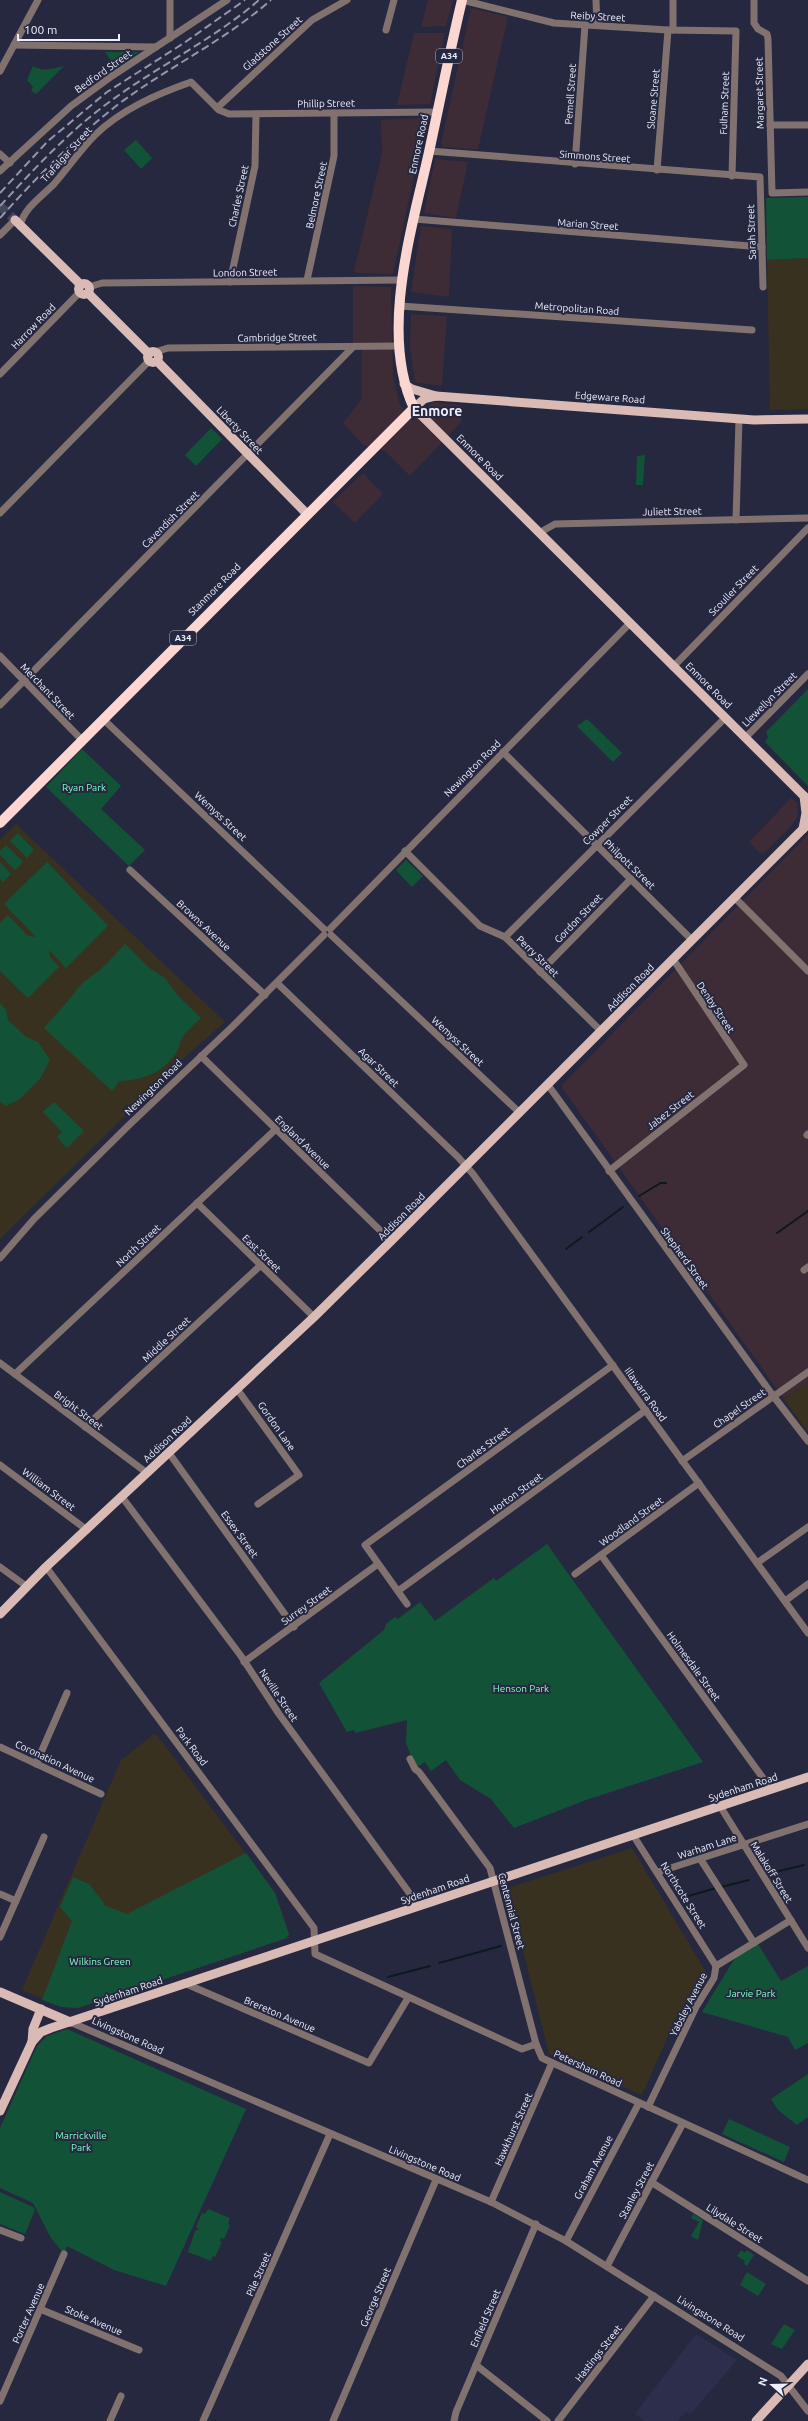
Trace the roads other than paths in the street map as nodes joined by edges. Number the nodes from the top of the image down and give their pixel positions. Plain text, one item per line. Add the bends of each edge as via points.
1 (38, 0) edge
2 (170, 0) edge
3 (227, 0) edge
4 (347, 0) edge
5 (394, 0) edge
6 (462, 0) edge
7 (596, 0) edge
8 (673, 0) edge
9 (754, 0) edge
10 (585, 25) junction
11 (597, 25) junction
12 (386, 30) dead end
13 (671, 30) junction
14 (736, 31) joint
15 (170, 38) junction
16 (14, 45) junction
17 (156, 47) junction
18 (0, 70) edge
19 (217, 108) junction
20 (438, 112) junction
21 (334, 113) junction
22 (256, 114) junction
23 (808, 124) edge
24 (770, 126) junction
25 (429, 151) junction
26 (0, 154) edge
27 (10, 162) junction
28 (574, 164) junction
29 (657, 170) junction
30 (0, 171) edge
31 (732, 176) junction
32 (760, 177) joint
33 (808, 192) edge
34 (414, 219) junction
35 (17, 223) junction
36 (0, 235) edge
37 (762, 247) junction
38 (307, 280) junction
39 (401, 280) junction
40 (230, 282) junction
41 (763, 287) dead end
42 (85, 289) junction
43 (400, 306) junction
44 (752, 330) dead end
45 (400, 346) junction
46 (353, 347) junction
47 (152, 357) junction
48 (0, 374) edge
49 (404, 384) junction
50 (436, 396) junction
51 (414, 408) junction
52 (739, 419) junction
53 (808, 419) edge
54 (248, 454) junction
55 (0, 513) edge
56 (307, 514) junction
57 (808, 518) edge
58 (736, 520) junction
59 (808, 528) edge
60 (539, 533) junction
61 (630, 623) junction
62 (0, 656) edge
63 (673, 667) junction
64 (808, 674) edge
65 (24, 681) junction
66 (0, 705) edge
67 (725, 718) junction
68 (103, 719) junction
69 (745, 738) junction
70 (82, 740) junction
71 (503, 752) junction
72 (806, 798) edge
73 (0, 824) edge
74 (806, 826) edge
75 (596, 845) junction
76 (405, 851) junction
77 (130, 870) dead end
78 (631, 879) junction
79 (734, 897) junction
80 (327, 932) junction
81 (505, 937) junction
82 (692, 940) junction
83 (673, 959) junction
84 (808, 971) edge
85 (540, 972) junction
86 (277, 983) junction
87 (265, 995) junction
88 (601, 1031) junction
89 (201, 1056) junction
90 (744, 1065) joint
91 (548, 1085) junction
92 (520, 1113) junction
93 (276, 1129) junction
94 (467, 1167) junction
95 (609, 1171) junction
96 (197, 1203) junction
97 (391, 1242) junction
98 (0, 1258) edge
99 (261, 1265) junction
100 (314, 1317) junction
101 (0, 1363) edge
102 (612, 1365) junction
103 (808, 1372) edge
104 (15, 1374) junction
105 (237, 1389) junction
106 (773, 1396) junction
107 (646, 1410) junction
108 (85, 1427) junction
109 (808, 1441) edge
110 (169, 1453) junction
111 (682, 1461) junction
112 (0, 1465) edge
113 (147, 1473) junction
114 (699, 1483) junction
115 (122, 1497) junction
116 (258, 1504) dead end
117 (808, 1527) edge
118 (87, 1530) junction
119 (601, 1555) junction
120 (757, 1563) junction
121 (378, 1564) junction
122 (0, 1567) edge
123 (46, 1567) junction
124 (575, 1574) dead end
125 (808, 1584) edge
126 (26, 1586) junction
127 (398, 1591) junction
128 (785, 1601) junction
129 (407, 1604) dead end
130 (0, 1614) edge
131 (294, 1627) junction
132 (808, 1633) edge
133 (244, 1662) junction
134 (67, 1693) dead end
135 (0, 1747) edge
136 (410, 1759) dead end
137 (36, 1764) junction
138 (807, 1779) edge
139 (771, 1789) junction
140 (101, 1794) dead end
141 (720, 1806) junction
142 (808, 1824) edge
143 (633, 1835) junction
144 (44, 1838) dead end
145 (744, 1845) junction
146 (701, 1860) junction
147 (658, 1872) junction
148 (494, 1880) junction
149 (0, 1894) edge
150 (16, 1901) junction
151 (416, 1907) junction
152 (791, 1920) junction
153 (0, 1937) edge
154 (315, 1940) junction
155 (754, 1944) junction
156 (808, 1948) edge
157 (716, 1966) junction
158 (184, 1983) junction
159 (0, 1992) edge
160 (408, 1998) junction
161 (41, 2009) junction
162 (70, 2022) junction
163 (32, 2042) junction
164 (536, 2044) junction
165 (552, 2063) junction
166 (639, 2103) junction
167 (648, 2107) junction
168 (0, 2111) edge
169 (683, 2123) junction
170 (330, 2134) junction
171 (436, 2180) junction
172 (808, 2180) edge
173 (652, 2182) junction
174 (491, 2202) junction
175 (536, 2224) junction
176 (0, 2230) edge
177 (21, 2238) dead end
178 (566, 2241) junction
179 (64, 2254) dead end
180 (607, 2266) junction
181 (808, 2281) edge
182 (654, 2296) junction
183 (40, 2309) junction
184 (139, 2350) dead end
185 (808, 2364) edge
186 (476, 2365) junction
187 (788, 2383) junction
188 (121, 2396) dead end
189 (0, 2401) edge
190 (808, 2411) edge
191 (110, 2421) edge
192 (203, 2421) edge
193 (333, 2421) edge
194 (454, 2421) edge
195 (547, 2421) edge
196 (558, 2421) edge
197 (756, 2421) edge

1 - 16 street
2 - 15 street
3 - 15 street, Bedford Street
4 - 19 street, Gladstone Street via 312,20
5 - 12 street
6 - 10 street, Reiby Street via 542,21
6 - 20 highway, Enmore Road / A34
7 - 11 street
8 - 13 street, Sloane Street
9 - 24 street, Margaret Street via 754,23 767,34 768,39
10 - 11 street, Reiby Street
10 - 28 street, Pemell Street
11 - 13 street, Reiby Street
13 - 14 street, Reiby Street
13 - 29 street, Sloane Street
14 - 31 street, Fulham Street
15 - 17 street, Bedford Street
16 - 17 street
16 - 18 street
17 - 27 street, Bedford Street via 71,106
19 - 22 street, Phillip Street via 229,114
19 - 35 street, Trafalgar Street via 191,82 160,92 128,111 96,135
20 - 21 street, Phillip Street
20 - 25 highway, Enmore Road / A34
21 - 22 street, Phillip Street
21 - 38 street, Belmore Street via 334,156
22 - 40 street, Charles Street via 255,166
23 - 24 street
24 - 33 street, Margaret Street via 772,193
25 - 28 street, Simmons Street
25 - 34 highway, Enmore Road / A34
26 - 27 street
27 - 30 street, Bedford Street
28 - 29 street, Simmons Street
29 - 31 street, Simmons Street
31 - 32 street, Simmons Street
32 - 37 street, Sarah Street
34 - 37 street, Marian Street
34 - 39 highway, Enmore Road / A34
35 - 36 street, Trafalgar Street
35 - 42 main road, Liberty Street
37 - 41 street, Sarah Street
38 - 39 street, London Street
38 - 40 street, London Street
39 - 43 highway, Enmore Road / A34
40 - 42 street, London Street via 102,283
42 - 47 main road, Liberty Street
42 - 48 street, Harrow Road
43 - 44 street, Metropolitan Road
43 - 45 highway, Enmore Road / A34
45 - 46 street, Cambridge Street
45 - 49 highway, Enmore Road / A34
46 - 47 street, Cambridge Street via 168,348
46 - 54 street, Cavendish Street
47 - 54 main road, Liberty Street
47 - 55 street
49 - 50 main road
49 - 51 highway, Enmore Road / A34
50 - 51 main road, Edgeware Road via 421,401
50 - 52 main road, Edgeware Road
51 - 56 highway, Stanmore Road / A34
51 - 60 main road, Enmore Road
52 - 53 main road, Edgeware Road
52 - 58 street
54 - 56 main road, Liberty Street
54 - 65 street, Cavendish Street
56 - 68 highway, Stanmore Road / A34
57 - 58 street, Juliett Street
58 - 60 street, Juliett Street via 555,524
59 - 63 street, Scouller Street
60 - 61 main road, Enmore Road
61 - 63 main road, Enmore Road
61 - 71 street, Newington Road
62 - 65 street, Merchant Street
63 - 67 main road, Enmore Road
64 - 69 street, Llewellyn Street
65 - 66 street, Cavendish Street
65 - 70 street, Merchant Street
67 - 69 main road, Enmore Road
67 - 75 street, Cowper Street
68 - 70 highway, Stanmore Road / A34
68 - 80 street, Wemyss Street
69 - 72 main road, Enmore Road
70 - 73 highway, Stanmore Road / A34
71 - 75 street, Philpott Street
71 - 76 street, Newington Road
72 - 74 main road
74 - 79 main road, Addison Road
75 - 78 street, Philpott Street
75 - 81 street, Cowper Street
76 - 80 street, Newington Road
76 - 81 street, Perry Street via 480,926
77 - 87 street, Browns Avenue
78 - 82 street, Philpott Street
78 - 85 street, Gordon Street
79 - 82 main road, Addison Road
79 - 84 street
80 - 86 street, Newington Road
80 - 92 street, Wemyss Street
81 - 85 street, Perry Street
82 - 83 main road, Addison Road
83 - 88 main road, Addison Road
83 - 90 street, Denby Street
85 - 88 street, Perry Street
86 - 87 street, Newington Road
86 - 94 street, Agar Street
87 - 89 street, Newington Road
88 - 91 main road, Addison Road
89 - 93 street, England Avenue
89 - 98 street, Newington Road via 34,1219
90 - 95 street, Jabez Street
91 - 92 main road, Addison Road
91 - 95 street, Shepherd Street
92 - 94 main road, Addison Road
93 - 96 street, North Street
93 - 97 street, England Avenue
94 - 97 main road, Addison Road
94 - 102 street, Illawarra Road
95 - 106 street, Shepherd Street
96 - 99 street, East Street
96 - 104 street, North Street
97 - 100 main road, Addison Road
99 - 100 street, East Street
99 - 108 street, Middle Street
100 - 105 main road, Addison Road
101 - 104 street, Bright Street
102 - 107 street, Illawarra Road
102 - 121 street, Charles Street via 365,1545
103 - 106 street, Chapel Street
104 - 108 street, Bright Street
105 - 110 main road, Addison Road
105 - 116 street, Gordon Lane via 299,1475
106 - 109 street, Shepherd Street
106 - 111 street, Chapel Street
107 - 111 street, Illawarra Road
107 - 127 street, Horton Street
108 - 113 street, Bright Street
110 - 113 main road, Addison Road
110 - 131 street, Essex Street
111 - 114 street, Illawarra Road
112 - 118 street, William Street
113 - 115 main road, Addison Road
114 - 119 street, Woodland Street
114 - 120 street, Illawarra Road
115 - 118 main road, Addison Road
115 - 133 street, Neville Street
117 - 120 street
118 - 123 main road, Addison Road
119 - 124 street, Woodland Street
119 - 139 street, Holmesdale Street
120 - 128 street, Illawarra Road
121 - 127 street
121 - 131 street, Surrey Street
122 - 126 street
123 - 126 main road, Addison Road
123 - 154 street, Park Road via 314,1928
125 - 128 street
126 - 130 main road, Addison Road
127 - 129 street
128 - 132 street, Illawarra Road
131 - 133 street, Surrey Street
133 - 151 street, Neville Street via 413,1898
134 - 137 street
135 - 137 street, Coronation Avenue
136 - 148 street, Centennial Street via 490,1868
137 - 140 street, Coronation Avenue
138 - 139 main road, Sydenham Road
139 - 141 main road, Sydenham Road
141 - 143 main road, Sydenham Road
141 - 145 street, Malakoff Street
142 - 145 street, Warham Lane
143 - 147 street, Northcote Street
143 - 148 main road, Sydenham Road
144 - 150 street
145 - 146 street, Warham Lane
145 - 152 street, Malakoff Street
146 - 147 street, Warham Lane
146 - 155 street
147 - 157 street, Northcote Street
148 - 151 main road, Sydenham Road
148 - 164 street, Centennial Street
149 - 150 street
150 - 153 street
151 - 154 main road, Sydenham Road
152 - 155 street, Yabsley Avenue
152 - 156 street, Malakoff Street
154 - 158 main road, Sydenham Road
154 - 160 street via 314,1952 317,1956
155 - 157 street, Yabsley Avenue
157 - 167 street, Yabsley Avenue via 714,1978 696,2007
158 - 160 street, Brereton Avenue via 369,2064
158 - 162 main road, Sydenham Road
159 - 161 main road, Livingstone Road
160 - 164 street via 522,2049
161 - 162 main road, Livingstone Road
161 - 163 main road via 33,2029
162 - 163 main road, Sydenham Road via 41,2032
162 - 170 street, Livingstone Road
163 - 168 main road
164 - 165 street, Petersham Road via 542,2058
165 - 166 street, Petersham Road
165 - 174 street, Hawkhurst Street
166 - 167 street, Petersham Road
166 - 178 street, Graham Avenue
167 - 169 street, Petersham Road
169 - 172 street, Petersham Road
169 - 173 street, Stanley Street
170 - 171 street, Livingstone Road
170 - 192 street, Pile Street
171 - 174 street, Livingstone Road
171 - 193 street, George Street
173 - 180 street, Stanley Street
173 - 181 street, Lilydale Street
174 - 175 street, Livingstone Road
175 - 178 street, Livingstone Road
175 - 186 street, Enfield Street
176 - 177 street
178 - 180 street, Livingstone Road
179 - 183 street, Porter Avenue
180 - 182 street, Livingstone Road
182 - 187 street, Livingstone Road
182 - 196 street, Hastings Street
183 - 184 street, Stoke Avenue
183 - 189 street, Porter Avenue
185 - 187 main road
186 - 194 street, Enfield Street
186 - 195 street
187 - 190 street, Livingstone Road
187 - 197 main road
188 - 191 street

